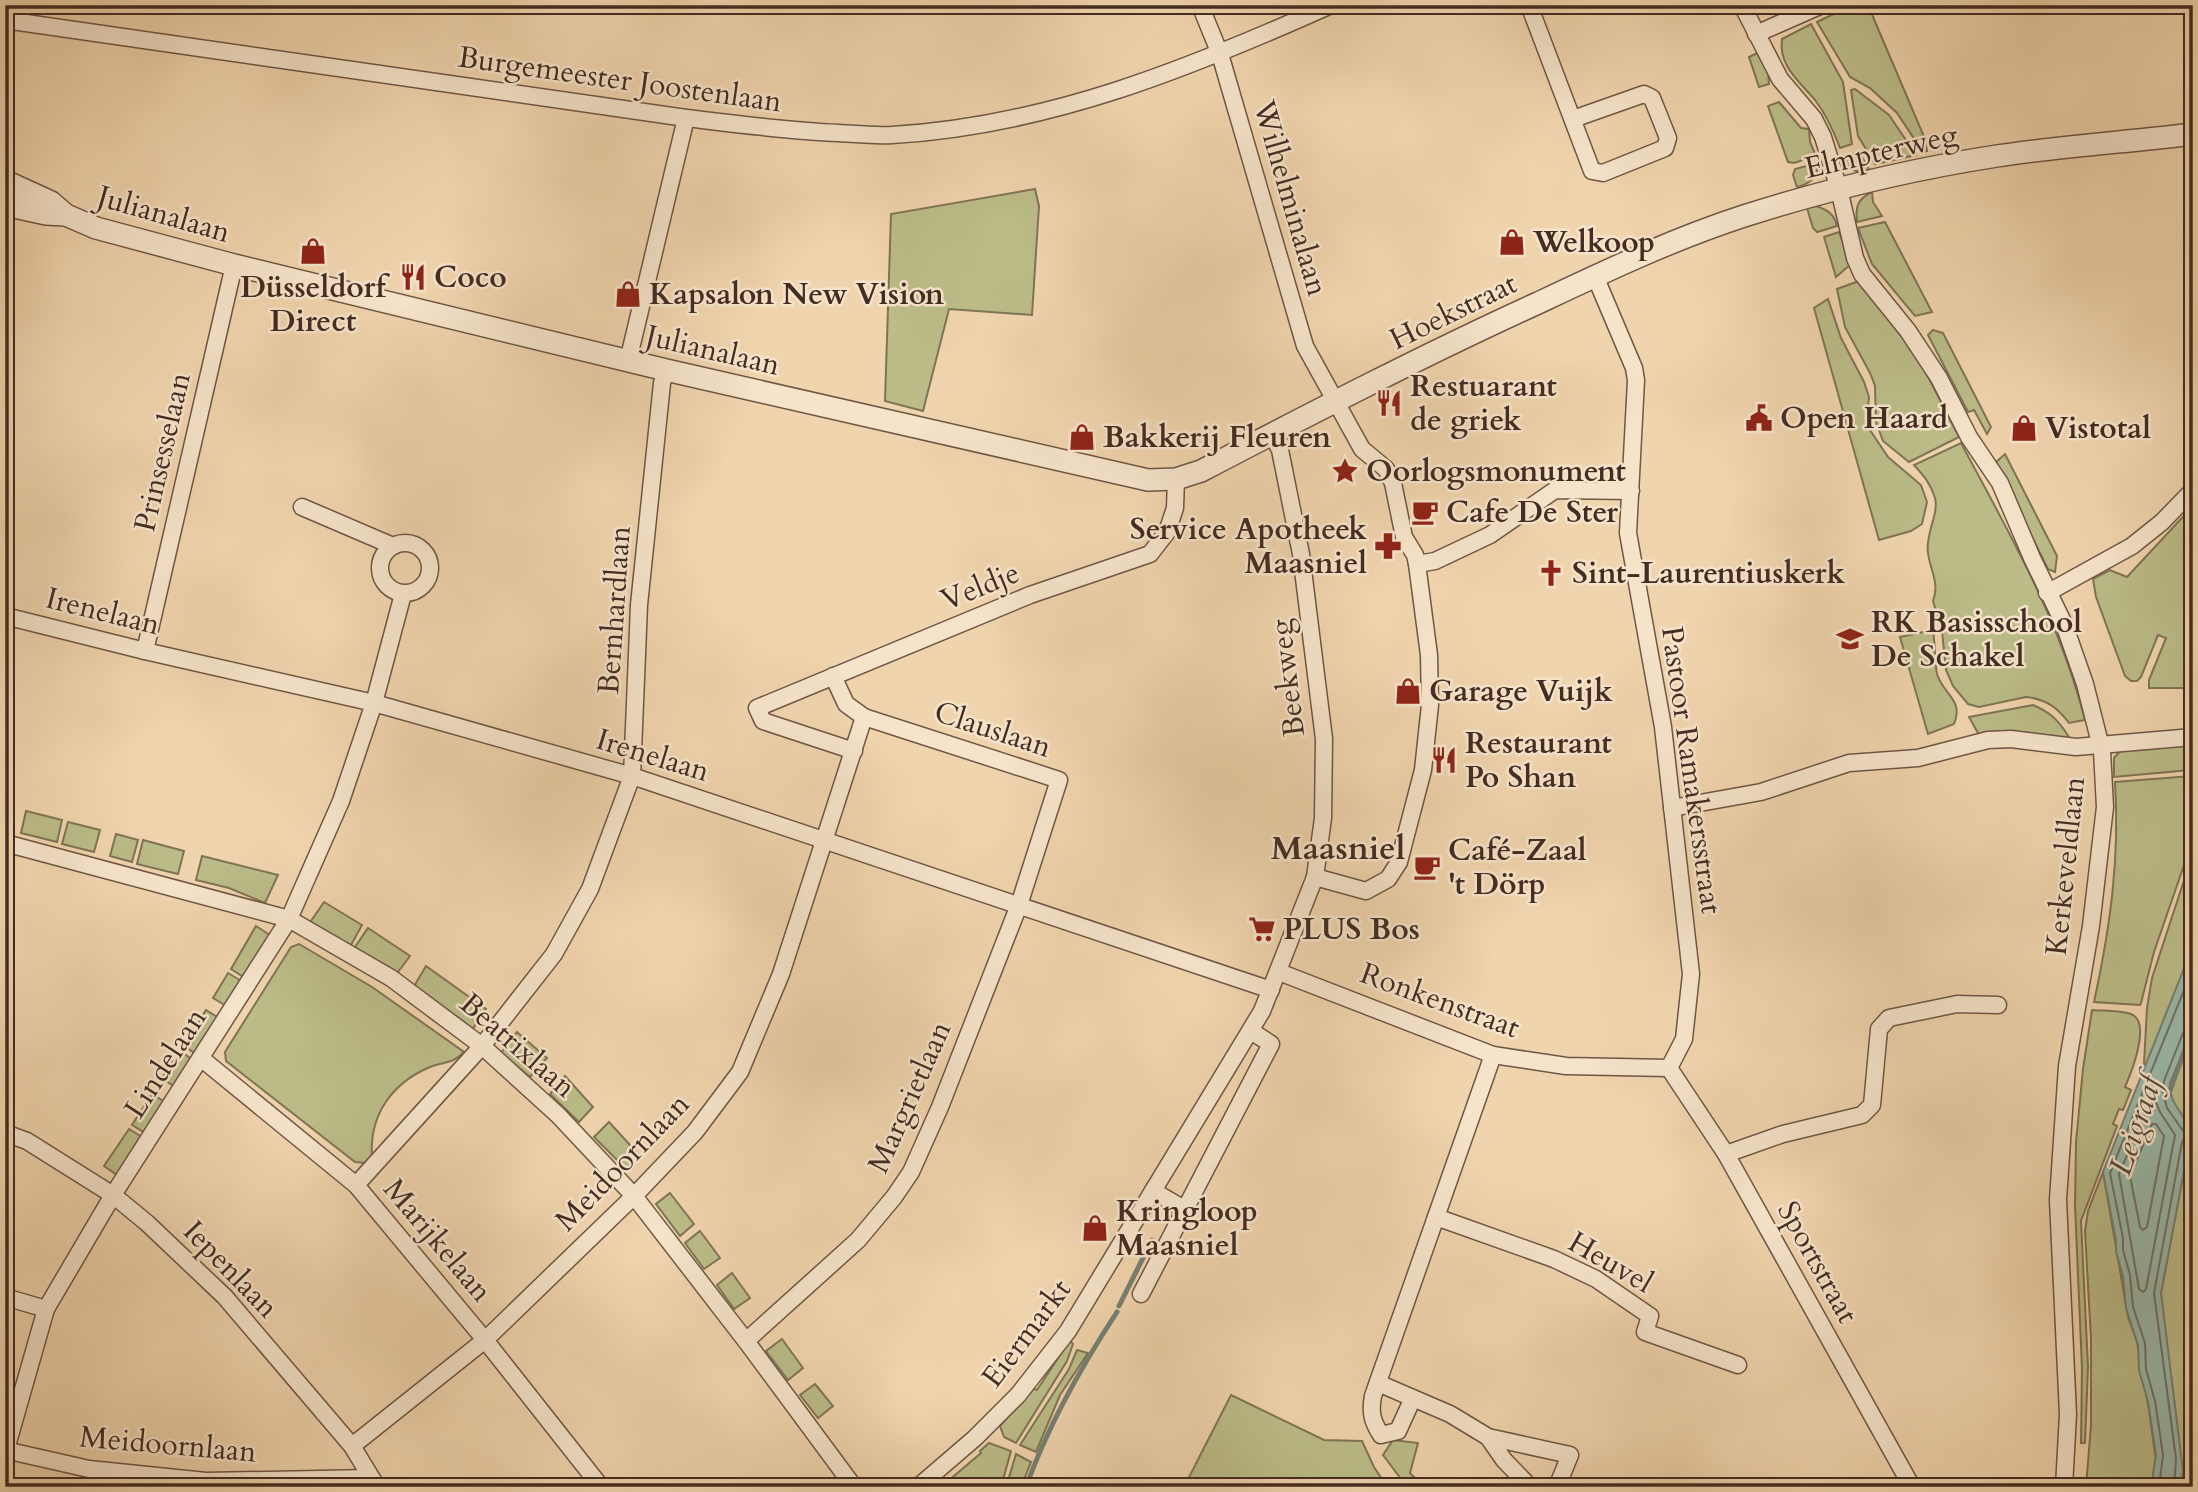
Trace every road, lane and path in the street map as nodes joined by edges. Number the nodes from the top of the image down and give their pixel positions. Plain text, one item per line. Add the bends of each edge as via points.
1 (1200, 5) edge
2 (1331, 5) edge
3 (1529, 5) edge
4 (1742, 5) edge
5 (1822, 5) edge
6 (1800, 10) edge
7 (5, 20) edge
8 (1756, 34) junction
9 (1220, 54) junction
10 (686, 118) junction
11 (1573, 119) junction
12 (2193, 134) edge
13 (5, 181) edge
14 (1839, 189) junction
15 (5, 205) edge
16 (66, 215) junction
17 (234, 265) junction
18 (1595, 276) junction
19 (628, 361) junction
20 (666, 370) junction
21 (1337, 401) junction
22 (1272, 434) junction
23 (1176, 479) junction
24 (2193, 490) edge
25 (1631, 491) junction
26 (302, 507) dead end
27 (393, 546) junction
28 (1417, 564) junction
29 (2047, 593) junction
30 (403, 594) junction
31 (5, 616) edge
32 (145, 651) junction
33 (833, 676) junction
34 (374, 703) junction
35 (864, 718) junction
36 (2193, 737) edge
37 (2100, 743) junction
38 (854, 751) junction
39 (632, 776) junction
40 (1672, 808) junction
41 (825, 840) junction
42 (5, 843) edge
43 (1315, 877) junction
44 (1019, 905) junction
45 (289, 919) junction
46 (1279, 972) junction
47 (1271, 989) junction
48 (1998, 1005) dead end
49 (1251, 1031) junction
50 (482, 1046) junction
51 (1493, 1055) junction
52 (202, 1059) junction
53 (1669, 1068) junction
54 (5, 1133) edge
55 (1726, 1154) junction
56 (356, 1185) junction
57 (1153, 1191) junction
58 (113, 1195) junction
59 (634, 1196) junction
60 (1184, 1209) junction
61 (1436, 1217) junction
62 (1141, 1294) dead end
63 (5, 1297) edge
64 (46, 1309) junction
65 (485, 1340) junction
66 (746, 1341) junction
67 (1738, 1365) dead end
68 (1378, 1383) junction
69 (1412, 1400) junction
70 (1488, 1437) junction
71 (352, 1446) junction
72 (5, 1451) edge
73 (374, 1482) edge
74 (601, 1487) edge
75 (854, 1487) edge
76 (918, 1487) edge
77 (1531, 1487) edge
78 (1557, 1487) edge
79 (1912, 1487) edge
80 (2064, 1487) edge

1 - 9 street, Wilhelminalaan
2 - 9 street, Burgemeester Joostenlaan
3 - 11 street
4 - 8 street, Kerkeveldlaan
5 - 6 street
6 - 8 street
7 - 10 street, Burgemeester Joostenlaan
8 - 14 street, Kerkeveldlaan via 1780,79 1814,119
9 - 10 street, Burgemeester Joostenlaan via 1070,106 965,129 888,136
9 - 21 street, Wilhelminalaan via 1305,346
10 - 19 street
11 - 11 street via 1644,94 1652,98 1668,138 1665,148 1603,173 1592,170
12 - 14 street, Elmpterweg via 1997,156
13 - 16 street, Julianalaan via 51,202
14 - 18 street, Elmpterweg via 1703,231
14 - 29 street, Kerkeveldlaan via 1862,274 1908,331 2000,483
15 - 16 street, Julianalaan
16 - 17 street, Julianalaan via 96,228
17 - 19 street, Julianalaan
17 - 32 street, Prinsesselaan
18 - 21 street, Hoekstraat
18 - 25 street, Pastoor Ramakersstraat via 1634,368
19 - 20 street, Julianalaan
20 - 23 street, Julianalaan via 1148,480
20 - 39 street, Bernhardlaan via 639,605
21 - 22 street, Julianalaan
21 - 28 street, Wilhelminalaan via 1363,449 1386,469 1393,483 1404,537
22 - 23 street, Julianalaan
22 - 43 street, Beekweg via 1280,450 1301,554 1324,739 1323,818
23 - 33 street, Veldje via 1175,508 1167,532 1150,554 1030,595
24 - 29 street via 2132,546
25 - 28 street via 1555,490 1490,534 1435,561
25 - 40 street, Pastoor Ramakersstraat via 1628,533 1663,727
26 - 27 street
27 - 30 street via 383,555 380,569 387,586
27 - 30 street via 416,545 430,561 425,585
28 - 43 street, Wilhelminalaan via 1429,655 1430,705 1423,770 1399,862 1388,879 1366,891
29 - 37 street, Kerkeveldlaan via 2077,659
30 - 34 street, Lindelaan
31 - 32 street, Irenelaan
32 - 34 street, Irenelaan
33 - 35 street, Clauslaan via 846,704
33 - 38 street, Veldje via 757,708 763,721
34 - 39 street, Irenelaan
34 - 45 street, Lindelaan via 341,801
35 - 38 street
35 - 44 street, Clauslaan via 1059,780
36 - 37 street
37 - 40 street via 2065,747 1989,740 1918,758 1849,763 1761,792
37 - 80 street, Kerkeveldlaan via 2105,807 2067,1066 2058,1200 2068,1414
38 - 41 street
39 - 41 street, Irenelaan
39 - 50 street, Bernhardlaan via 590,889 554,954
40 - 53 street, Pastoor Ramakersstraat via 1692,974 1684,1040
41 - 44 street, Irenelaan
41 - 59 street, Meidoornlaan via 781,974 740,1072 695,1132
42 - 45 street, Beatrixlaan
43 - 46 street, Beekweg
44 - 47 street, Irenelaan
44 - 66 street, Margrietlaan via 911,1172 858,1240
45 - 50 street, Beatrixlaan via 391,978
45 - 52 street, Lindelaan
46 - 47 street, Eiermarkt
46 - 51 street, Ronkenstraat
47 - 49 street, Eiermarkt
48 - 55 street via 1957,1004 1889,1018 1879,1029 1872,1105 1862,1115 1783,1134
49 - 57 street, Eiermarkt
49 - 60 street via 1271,1044
50 - 56 street, Bernhardlaan
50 - 59 street, Beatrixlaan via 558,1115
51 - 53 street, Ronkenstraat via 1566,1066
51 - 61 street
52 - 56 street, Marijkelaan
52 - 58 street, Lindelaan
53 - 55 street, Sportstraat
54 - 58 street, Iepenlaan via 27,1141
55 - 79 street, Sportstraat
56 - 65 street, Marijkelaan
57 - 60 street
57 - 76 street, Eiermarkt via 1068,1331 1018,1395
58 - 64 street, Lindelaan
58 - 71 street, Iepenlaan via 225,1297
59 - 65 street, Meidoornlaan
59 - 66 street, Beatrixlaan
60 - 62 street
61 - 67 street, Heuvel via 1554,1258 1596,1279 1650,1316 1645,1332
61 - 68 street
63 - 64 street
64 - 72 street, Lindelaan
65 - 71 street, Meidoornlaan
65 - 74 street, Marijkelaan
66 - 75 street, Beatrixlaan
68 - 69 street
68 - 69 street via 1370,1411 1381,1435 1398,1431
69 - 70 street
70 - 77 street
70 - 78 street via 1570,1455
71 - 73 street, Iepenlaan
72 - 73 street, Meidoornlaan via 89,1469 206,1481

